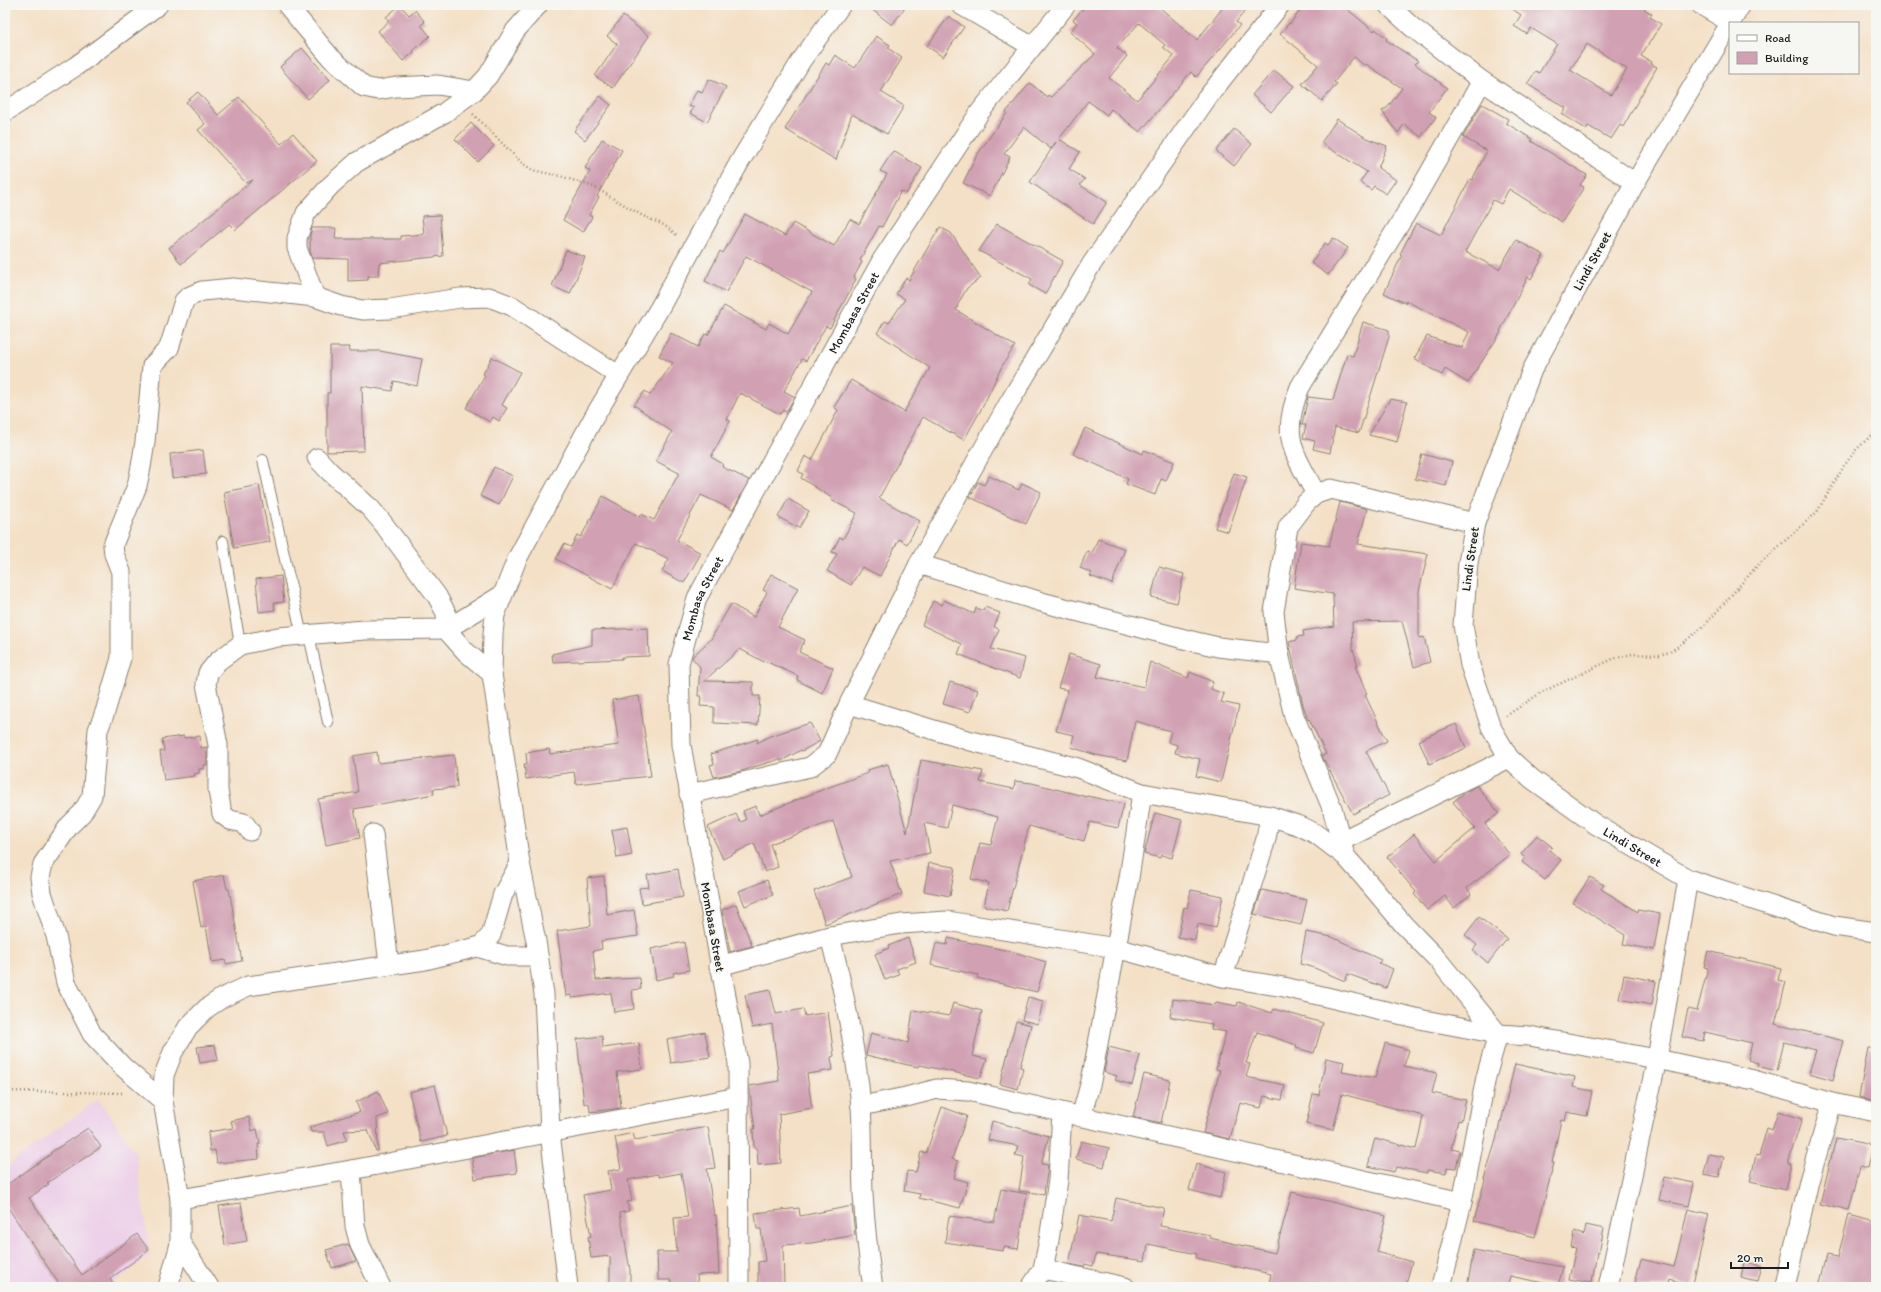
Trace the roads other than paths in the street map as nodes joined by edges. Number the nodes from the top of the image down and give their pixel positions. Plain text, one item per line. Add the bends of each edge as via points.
1 (158, 5) edge
2 (288, 5) edge
3 (538, 5) edge
4 (841, 5) edge
5 (961, 5) edge
6 (1066, 5) edge
7 (1280, 5) edge
8 (1388, 5) edge
9 (1700, 5) edge
10 (1741, 5) edge
11 (1730, 22) edge
12 (1729, 24) edge
13 (1031, 46) junction
14 (1482, 81) junction
15 (467, 96) junction
16 (5, 112) edge
17 (1635, 183) junction
18 (315, 297) junction
19 (618, 375) junction
20 (317, 458) dead end
21 (264, 460) dead end
22 (1316, 494) junction
23 (1475, 523) junction
24 (223, 541) dead end
25 (919, 564) junction
26 (502, 595) junction
27 (447, 629) junction
28 (305, 636) junction
29 (240, 645) junction
30 (1279, 654) junction
31 (492, 674) junction
32 (849, 704) junction
33 (328, 722) dead end
34 (1509, 758) junction
35 (1142, 793) junction
36 (689, 794) junction
37 (1270, 816) junction
38 (250, 831) dead end
39 (373, 834) dead end
40 (1343, 848) junction
41 (520, 862) junction
42 (1688, 880) junction
43 (1876, 932) edge
44 (830, 936) junction
45 (477, 947) junction
46 (1116, 948) junction
47 (538, 956) junction
48 (389, 964) junction
49 (719, 966) junction
50 (1223, 977) junction
51 (1498, 1034) junction
52 (1657, 1059) junction
53 (158, 1096) junction
54 (738, 1097) junction
55 (1832, 1103) junction
56 (861, 1106) junction
57 (1876, 1112) edge
58 (1062, 1113) junction
59 (1081, 1117) junction
60 (550, 1132) junction
61 (351, 1170) junction
62 (180, 1199) junction
63 (1462, 1202) junction
64 (180, 1242) junction
65 (1043, 1269) junction
66 (168, 1287) edge
67 (209, 1287) edge
68 (381, 1287) edge
69 (568, 1287) edge
70 (739, 1287) edge
71 (872, 1287) edge
72 (1031, 1287) edge
73 (1125, 1287) edge
74 (1441, 1287) edge
75 (1608, 1287) edge
76 (1785, 1287) edge

1 - 16 street via 76,66
2 - 15 street via 331,58 364,87 378,90 438,85
3 - 15 street via 515,31 488,76
4 - 19 street via 801,61 739,163 659,309
5 - 13 street
6 - 13 street, Mombasa Street
7 - 25 street via 1207,98 1091,265 1009,403
8 - 14 street via 1412,27
9 - 11 street
10 - 11 street, Lindi Street
12 - 17 street, Lindi Street
13 - 36 street, Mombasa Street via 980,112 882,260 697,598 679,664 681,745
14 - 17 street
14 - 22 street via 1413,202 1300,387 1292,406 1289,431 1294,451
15 - 18 street via 357,162 306,212 296,238 297,248
17 - 23 street, Lindi Street via 1532,370
18 - 19 street via 341,306 364,310 390,309 460,298 489,297 512,306
18 - 53 street via 233,288 196,293 184,301 168,348 152,366 145,442 137,486 113,545 121,572 121,658 98,730 92,796 43,864 40,877 66,983 88,1028 123,1067
19 - 26 street via 517,559
20 - 27 street via 370,508 412,560 441,604 447,618
21 - 28 lane
22 - 23 street via 1331,489
22 - 30 street via 1288,527 1274,612
23 - 34 street, Lindi Street via 1462,625 1470,665 1491,727
24 - 29 lane
25 - 30 street via 1045,603 1192,641 1218,647
25 - 32 street
26 - 27 street
26 - 31 street via 495,615
27 - 28 street via 365,630
27 - 31 street via 461,647
28 - 29 street via 278,637
28 - 33 lane
29 - 38 street via 218,661 208,673 206,684 218,745 218,790 222,814 230,820 244,823
30 - 40 street via 1294,716 1332,808
31 - 41 street
32 - 35 street via 967,740 1078,768
32 - 36 street via 827,754 817,763
34 - 40 street
34 - 42 street, Lindi Street via 1532,780 1595,824
35 - 37 street
35 - 46 street
36 - 49 street, Mombasa Street
37 - 40 street via 1300,826
37 - 50 street via 1266,839
39 - 48 street
40 - 51 street via 1404,925 1438,960
41 - 45 street via 503,894 491,935 484,944
41 - 47 street
42 - 43 street, Lindi Street via 1834,926
42 - 52 street
44 - 46 street via 901,924 947,921
44 - 49 street
44 - 56 street via 848,1011
45 - 47 street via 507,956
45 - 48 street via 425,960
46 - 50 street
46 - 59 street via 1091,1081
47 - 60 street via 544,994
48 - 53 street via 248,986 222,998 207,1008 188,1027 173,1052
49 - 54 street, Mombasa Street via 738,1063
50 - 51 street via 1284,987 1424,1020
51 - 52 street via 1529,1036
51 - 63 street via 1486,1077
52 - 55 street via 1754,1080
52 - 75 street
53 - 62 street
54 - 60 street
54 - 70 street, Mombasa Street
55 - 57 street
55 - 76 street via 1809,1181
56 - 58 street via 937,1089 968,1091
56 - 71 street via 863,1194
58 - 59 street
58 - 65 street via 1058,1180
59 - 63 street
60 - 61 street
60 - 69 street
61 - 62 street
61 - 68 street via 355,1226 360,1245
62 - 64 street
63 - 74 street
64 - 66 street
64 - 67 street
65 - 72 street
65 - 73 street

